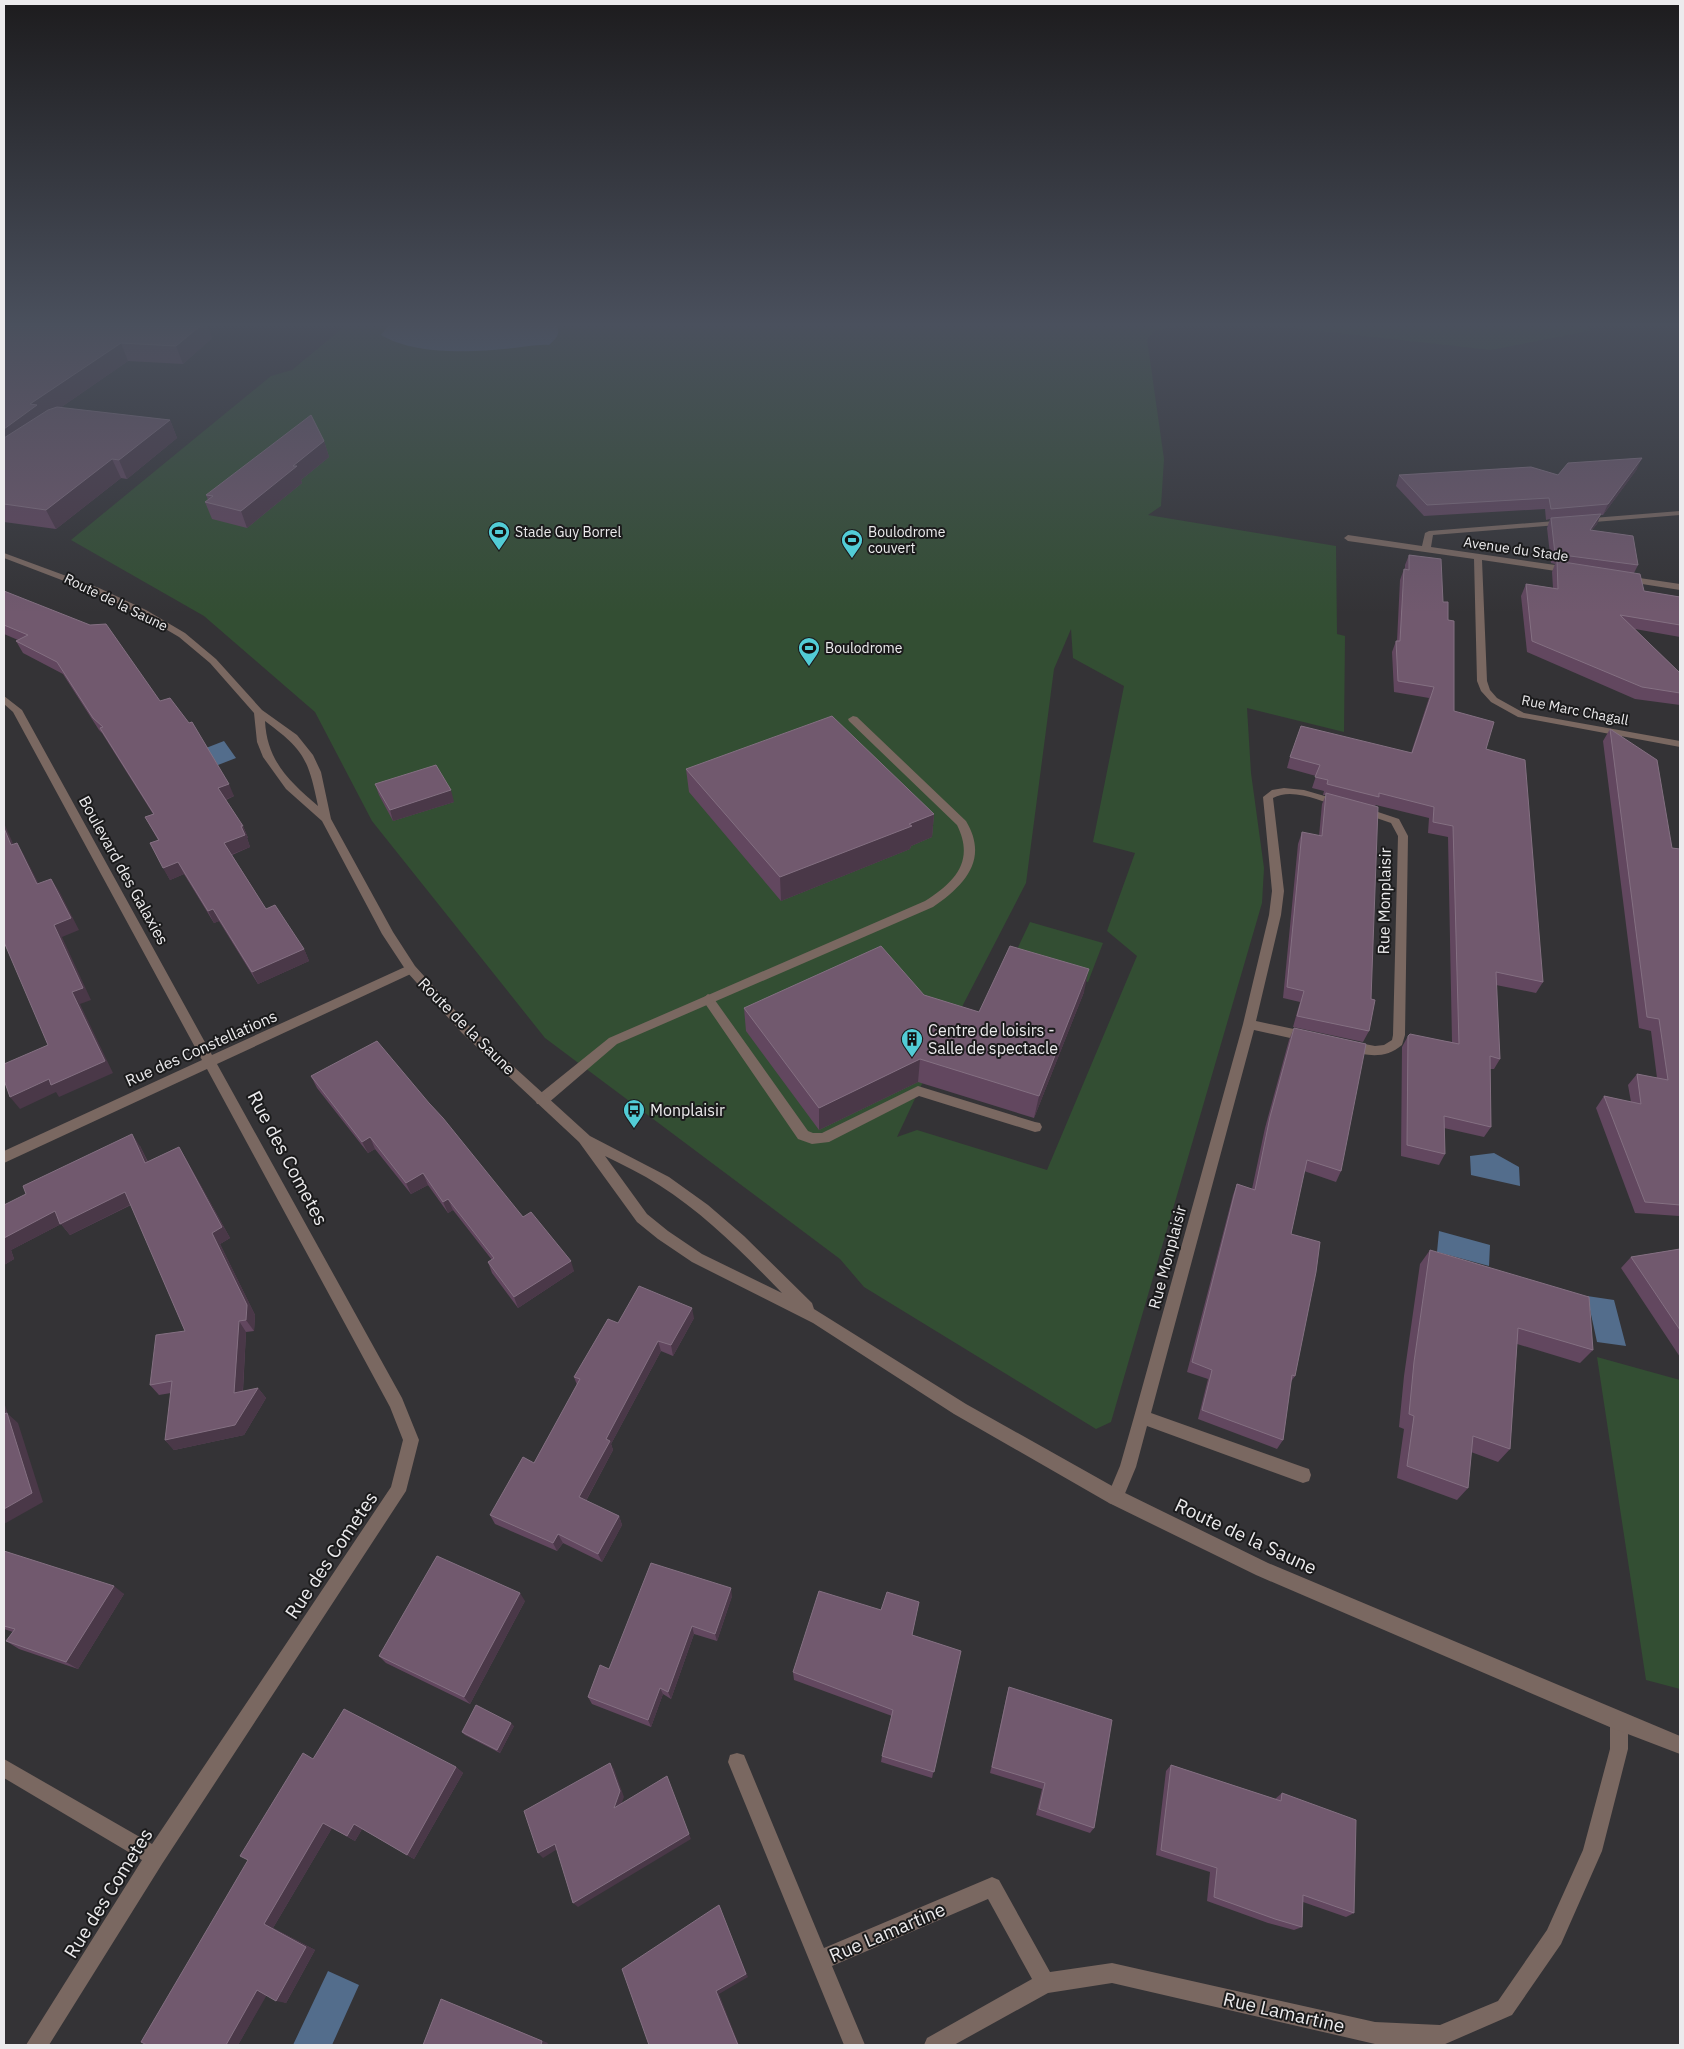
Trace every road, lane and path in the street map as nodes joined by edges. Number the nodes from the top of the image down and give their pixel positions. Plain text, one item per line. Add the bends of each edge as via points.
1 (1680, 513) edge
2 (1348, 538) dead end
3 (1426, 549) junction
4 (4, 556) edge
5 (1478, 557) junction
6 (1574, 571) edge
7 (1613, 577) edge
8 (1680, 586) edge
9 (4, 699) edge
10 (259, 712) junction
11 (853, 719) dead end
12 (1680, 744) edge
13 (326, 818) junction
14 (411, 969) junction
15 (708, 999) junction
16 (1249, 1024) junction
17 (1317, 1039) edge
18 (1336, 1043) edge
19 (211, 1062) junction
20 (542, 1100) junction
21 (1035, 1127) edge
22 (584, 1138) junction
23 (4, 1156) edge
24 (818, 1318) junction
25 (1142, 1417) junction
26 (1303, 1475) dead end
27 (1115, 1498) junction
28 (1619, 1721) junction
29 (1680, 1744) edge
30 (736, 1762) dead end
31 (4, 1768) edge
32 (155, 1857) junction
33 (819, 1961) junction
34 (1045, 1983) junction
35 (37, 2045) edge
36 (854, 2045) edge
37 (934, 2045) edge

1 - 3 street via 1429,533
2 - 3 street, Avenue du Stade
3 - 5 street, Avenue du Stade
4 - 10 street, Route de la Saune via 96,590 172,628 213,661
5 - 6 street, Avenue du Stade
5 - 12 street, Rue Marc Chagall via 1482,681 1494,700 1531,718
7 - 8 street
9 - 19 street, Boulevard des Galaxies via 17,710
10 - 13 street, Route de la Saune via 293,738 308,757 316,772
10 - 13 street, Route de la Saune via 263,746 276,769 285,783
11 - 15 street via 962,824 972,846 971,857 959,880 928,904
13 - 14 street, Route de la Saune via 384,927
14 - 19 street, Rue des Constellations
14 - 20 street, Route de la Saune via 466,1030
15 - 20 street via 614,1041 594,1054
15 - 21 street via 803,1135 812,1139 824,1138 918,1091
16 - 17 street
16 - 18 street, Rue Monplaisir via 1278,891 1268,797 1283,791 1295,792 1387,817 1395,821 1403,836 1398,1042 1385,1050 1374,1051
16 - 25 street, Rue Monplaisir
19 - 23 street, Rue des Constellations
19 - 32 street, Rue des Cometes via 396,1403 411,1440 398,1492
20 - 22 street, Route de la Saune
22 - 24 street, Route de la Saune via 664,1181 697,1205 729,1231
22 - 24 street, Route de la Saune via 642,1218 697,1258
24 - 27 street, Route de la Saune via 960,1409
25 - 26 street
25 - 27 street, Rue Monplaisir via 1128,1467
27 - 28 street, Route de la Saune via 1262,1569
28 - 29 street, Route de la Saune
28 - 34 street, Rue Lamartine via 1619,1749 1592,1851 1554,1937 1505,2008 1440,2036 1384,2034 1112,1973
30 - 33 street, Rue Lamartine
31 - 32 street
32 - 35 street, Rue des Cometes
33 - 34 street, Rue Lamartine via 992,1887
33 - 36 street, Rue Lamartine
34 - 37 street, Rue Lamartine

